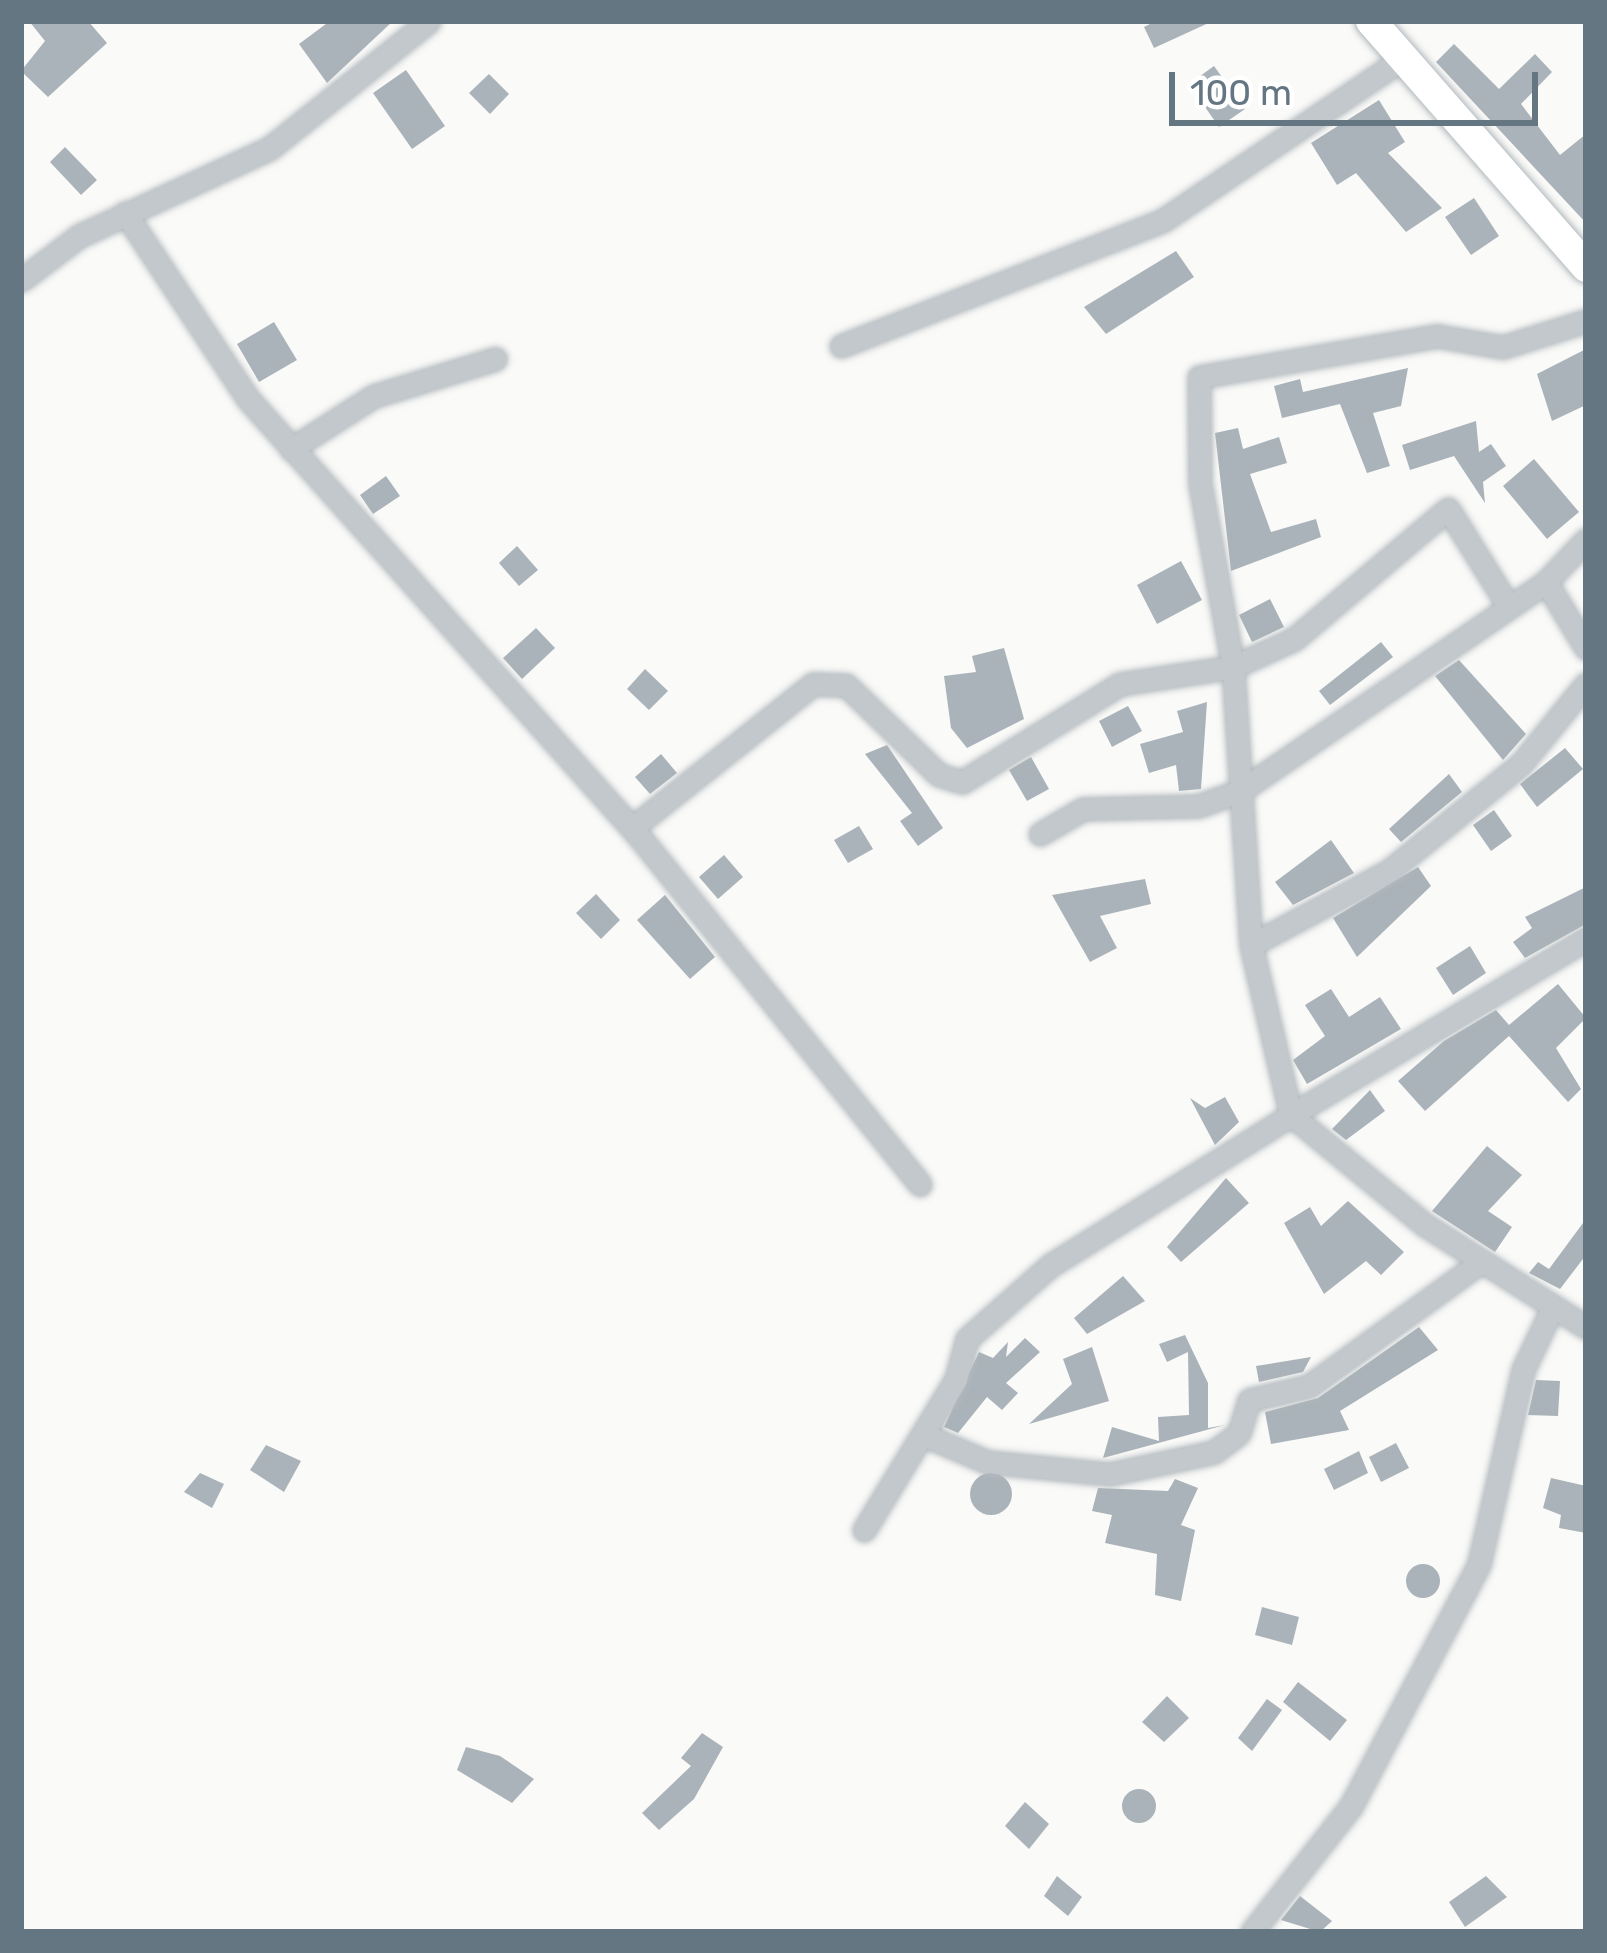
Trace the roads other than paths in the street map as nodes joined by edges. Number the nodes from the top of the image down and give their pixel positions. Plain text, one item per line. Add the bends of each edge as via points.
1 (429, 21) edge
2 (1371, 21) edge
3 (1404, 58) junction
4 (125, 213) junction
5 (1586, 267) edge
6 (21, 280) edge
7 (1586, 321) edge
8 (841, 346) dead end
9 (495, 359) dead end
10 (291, 448) junction
11 (1586, 540) edge
12 (1546, 582) junction
13 (1510, 607) junction
14 (1586, 648) edge
15 (1233, 667) junction
16 (1586, 684) edge
17 (1240, 791) junction
18 (632, 828) junction
19 (1040, 835) dead end
20 (1586, 939) edge
21 (1250, 945) junction
22 (1291, 1115) junction
23 (920, 1184) dead end
24 (1481, 1262) junction
25 (1552, 1309) junction
26 (1586, 1327) edge
27 (924, 1435) junction
28 (864, 1530) dead end
29 (1252, 1932) edge

1 - 4 street via 270,148
2 - 3 main road
3 - 5 main road
3 - 8 street via 1162,220
4 - 6 street
4 - 10 street
7 - 15 street via 1503,347 1437,336 1199,377 1200,484
9 - 10 street via 374,396
10 - 18 street
11 - 12 street
12 - 13 street
12 - 14 street
13 - 15 street via 1448,509 1294,639
13 - 17 street
15 - 17 street
15 - 18 street via 1120,684 962,782 939,775 846,685 813,684
16 - 21 street via 1521,764 1389,871
17 - 19 street via 1198,806 1083,809
17 - 21 street
18 - 23 street
20 - 22 street
21 - 22 street
22 - 24 street
22 - 27 street via 1051,1265 968,1339
24 - 25 street
24 - 27 street via 1309,1386 1249,1400 1239,1433 1214,1452 1110,1474 987,1462
25 - 26 street
25 - 29 street via 1523,1370 1479,1564 1351,1806
27 - 28 street

